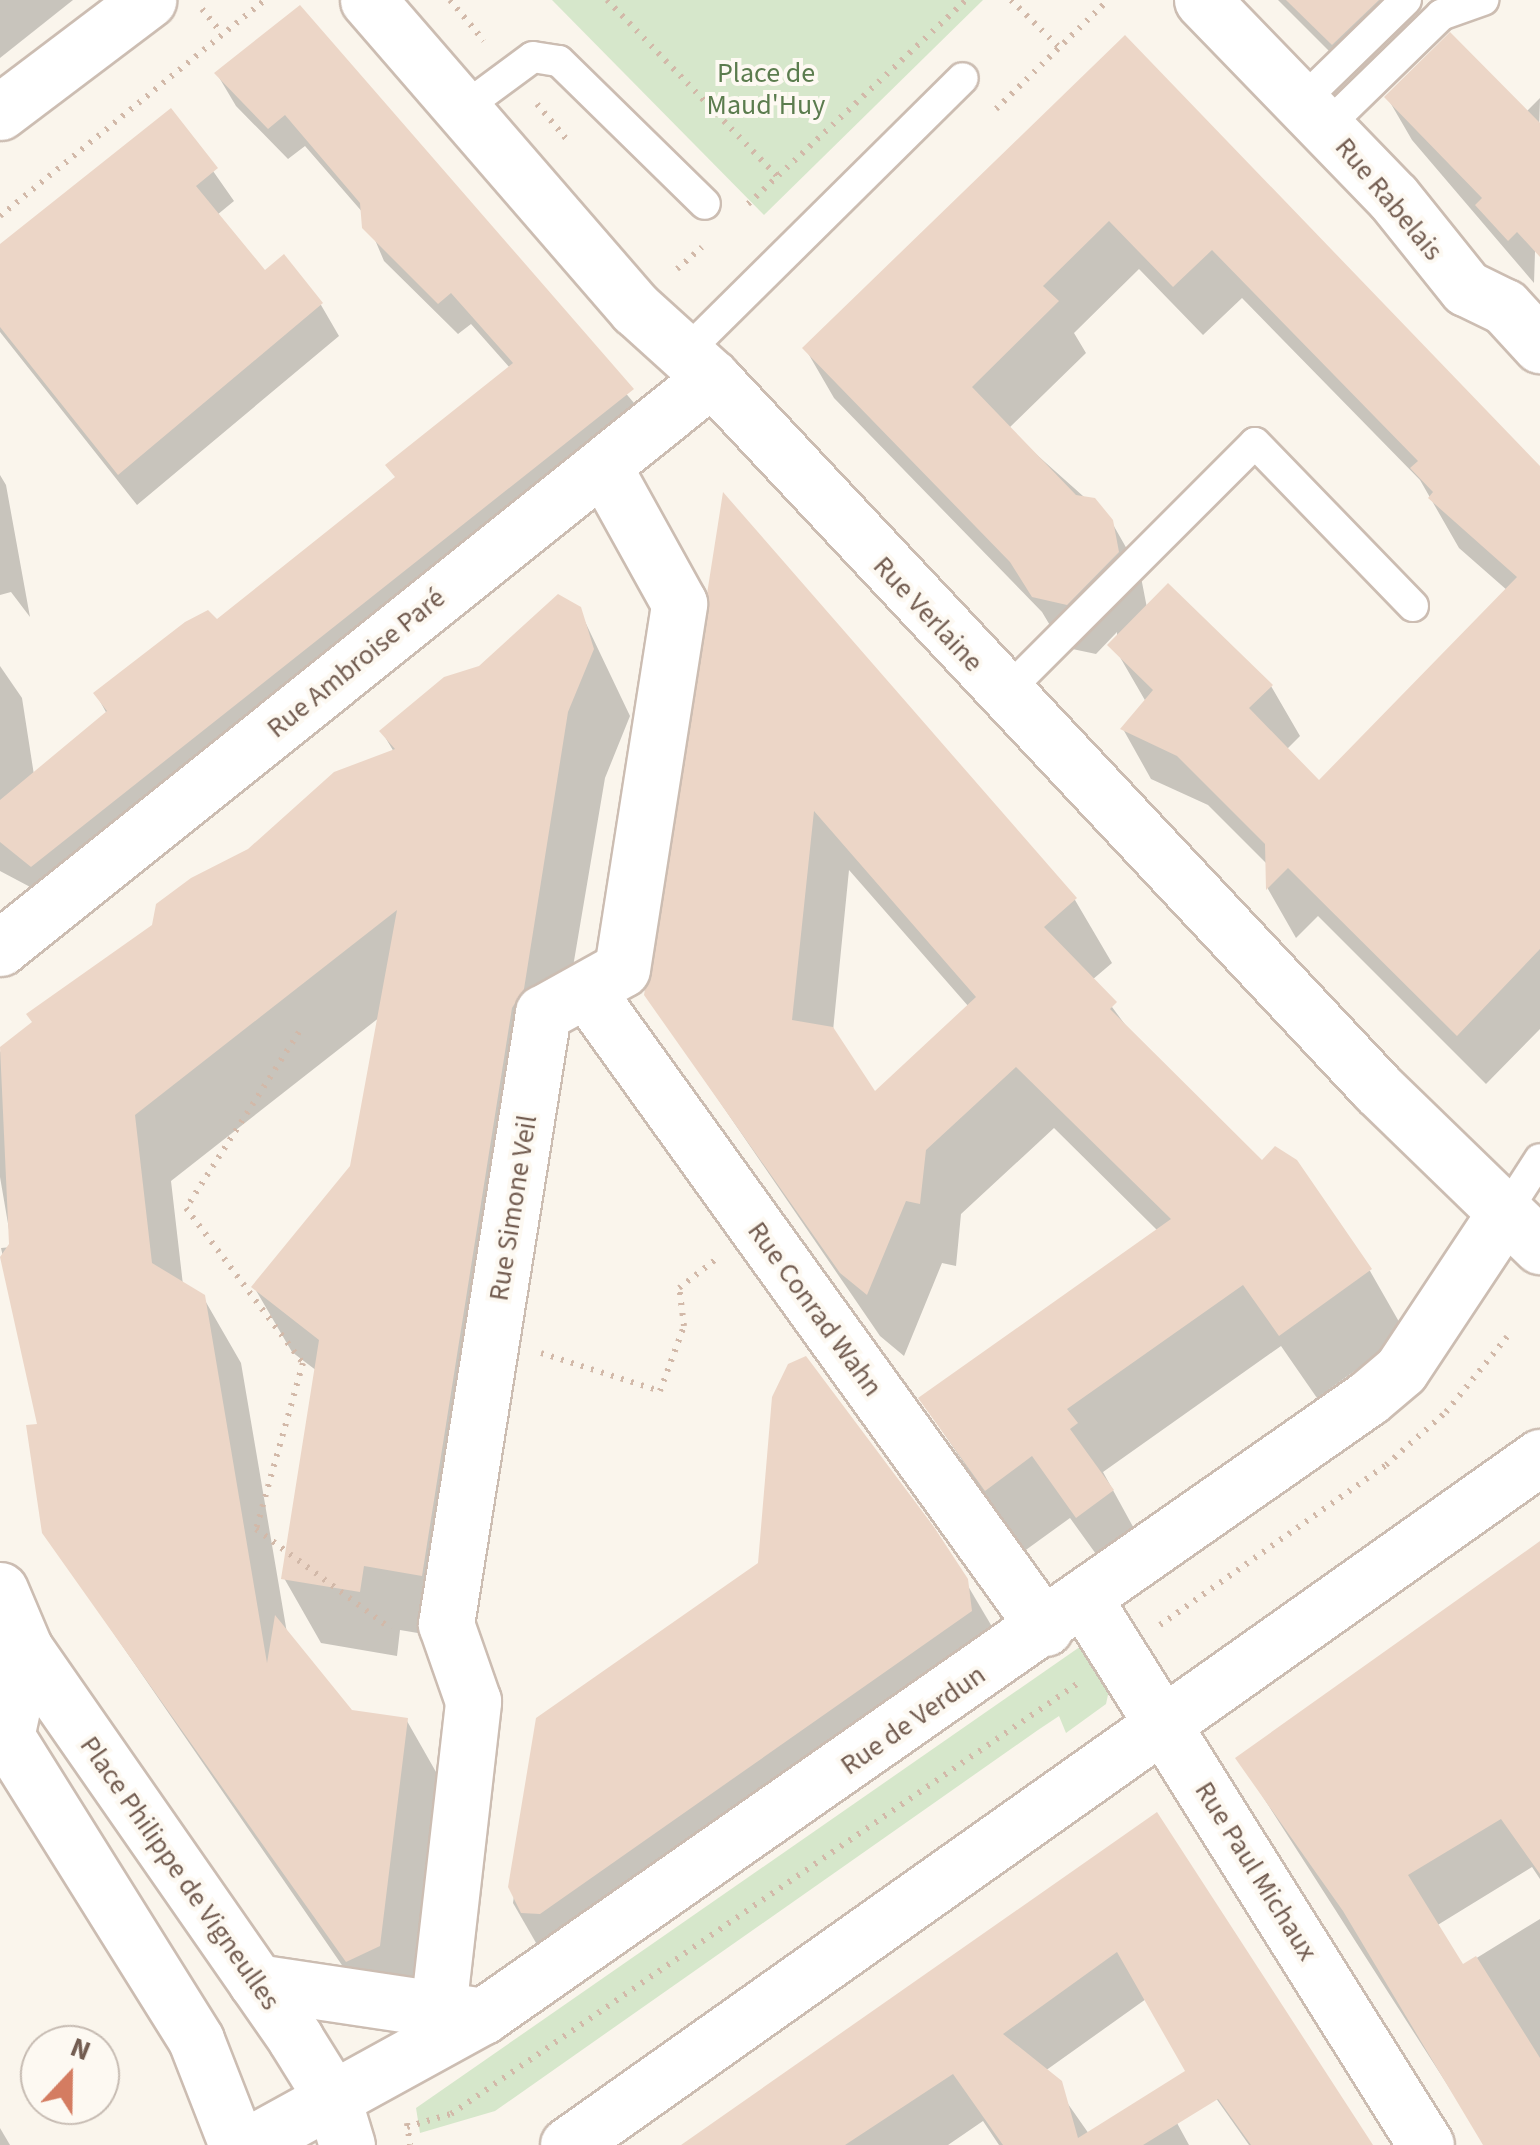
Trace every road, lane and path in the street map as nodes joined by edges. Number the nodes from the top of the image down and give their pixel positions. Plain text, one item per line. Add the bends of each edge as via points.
1 (148, 0) edge
2 (195, 0) edge
3 (265, 0) edge
4 (368, 0) edge
5 (607, 0) edge
6 (966, 0) edge
7 (1011, 0) edge
8 (1202, 0) edge
9 (1406, 0) edge
10 (1483, 0) edge
11 (220, 31) junction
12 (1060, 48) dead end
13 (963, 78) dead end
14 (461, 110) junction
15 (0, 112) edge
16 (1314, 114) junction
17 (778, 176) junction
18 (705, 204) dead end
19 (0, 216) edge
20 (735, 216) dead end
21 (706, 242) dead end
22 (677, 269) dead end
23 (1540, 346) edge
24 (698, 366) junction
25 (603, 466) junction
26 (1412, 606) dead end
27 (1003, 695) junction
28 (0, 948) edge
29 (586, 990) junction
30 (299, 1032) dead end
31 (1540, 1160) edge
32 (1528, 1225) edge
33 (756, 1228) junction
34 (1507, 1337) dead end
35 (492, 1338) junction
36 (1540, 1457) edge
37 (0, 1590) edge
38 (1065, 1613) junction
39 (1147, 1634) dead end
40 (13, 1649) edge
41 (457, 1658) junction
42 (1087, 1677) dead end
43 (1170, 1724) junction
44 (3, 1729) edge
45 (256, 1982) junction
46 (461, 2013) junction
47 (340, 2122) edge
48 (407, 2127) dead end
49 (237, 2145) edge
50 (248, 2145) edge
51 (568, 2145) edge
52 (1426, 2145) edge

1 - 15 street
2 - 11 path
3 - 11 path
4 - 14 street, Rue Verlaine
5 - 17 path
6 - 17 path
7 - 12 path
8 - 16 street, Rue Rabelais
9 - 16 lane
10 - 16 lane via 1441,16
11 - 19 path
13 - 24 lane
14 - 18 lane via 532,57 559,60
14 - 24 street, Rue Verlaine
16 - 23 street, Rue Rabelais via 1466,288 1505,306
17 - 20 path
21 - 22 path
24 - 25 street, Rue Ambroise Paré
24 - 27 street, Rue Verlaine
25 - 28 street, Rue Ambroise Paré
25 - 29 street, Rue Simone Veil via 680,604 622,969
26 - 27 lane via 1256,444
27 - 32 street, Rue Verlaine
29 - 33 street, Rue Conrad Wahn
29 - 35 street, Rue Simone Veil via 543,1013
30 - 41 path via 186,1208 303,1363 256,1529 414,1647
31 - 32 lane
32 - 38 street, Rue de Verdun via 1401,1370
33 - 35 path via 680,1288 684,1326 660,1391
33 - 38 street, Rue Conrad Wahn
34 - 39 path via 1446,1412 1386,1465
35 - 41 street, Rue Simone Veil via 446,1624
36 - 43 street
37 - 40 street, Place Philippe de Vigneulles
38 - 43 street, Rue Paul Michaux
38 - 46 street, Rue de Verdun
40 - 44 street
40 - 45 street, Place Philippe de Vigneulles
41 - 46 street, Rue Simone Veil via 473,1701
42 - 48 path via 450,2114
43 - 51 street
43 - 52 street, Rue Paul Michaux
44 - 49 street via 196,2040
45 - 46 street
45 - 47 street, Place Philippe de Vigneulles
46 - 47 street, Rue de Verdun
47 - 50 street, Rue de Verdun

